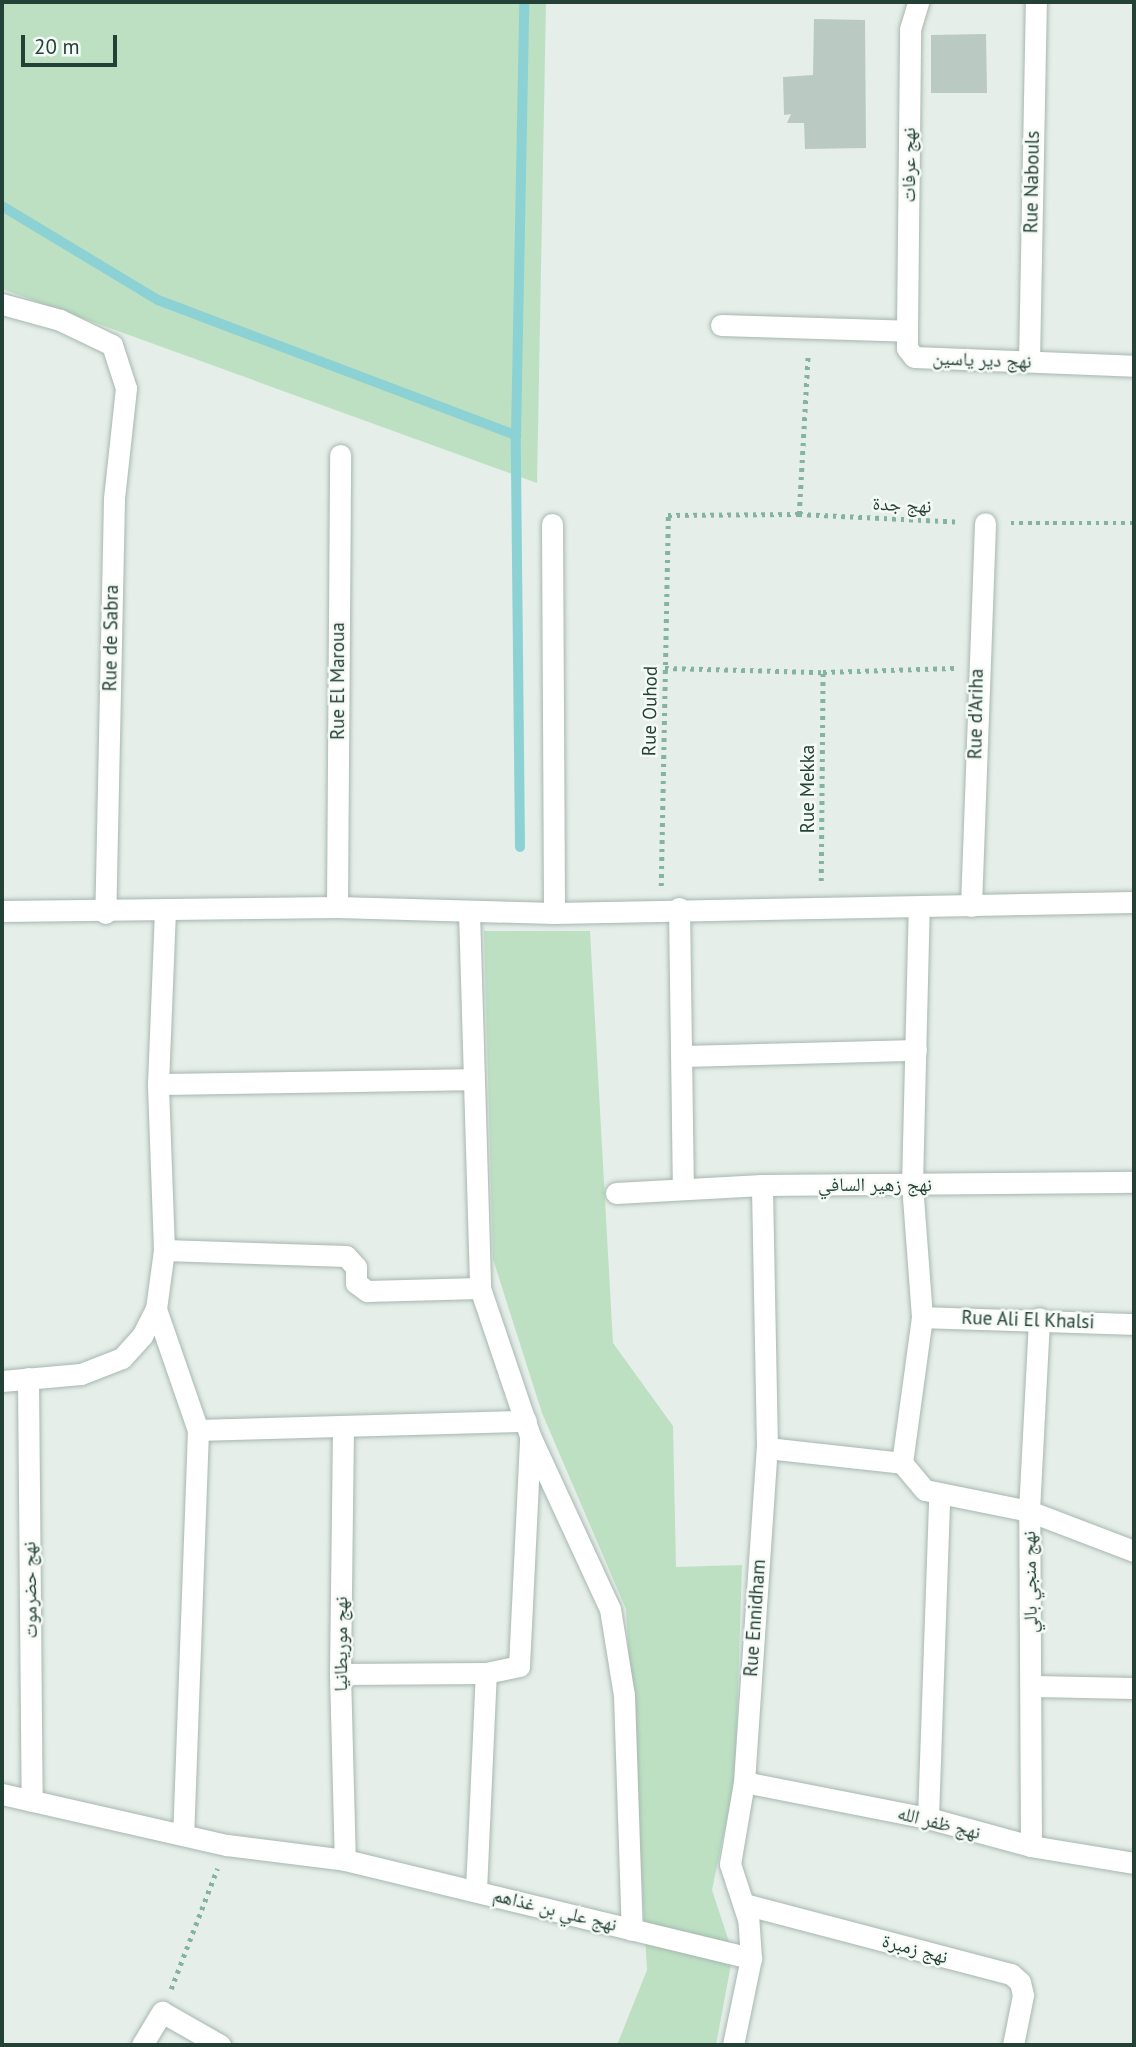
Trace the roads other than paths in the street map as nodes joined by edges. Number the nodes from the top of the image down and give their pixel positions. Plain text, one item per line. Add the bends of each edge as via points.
1 (918, 2) edge
2 (1035, 2) edge
3 (2, 304) edge
4 (721, 325) dead end
5 (908, 331) junction
6 (1029, 361) junction
7 (1134, 366) edge
8 (340, 455) dead end
9 (985, 523) road end
10 (552, 524) dead end
11 (1134, 902) edge
12 (971, 906) junction
13 (337, 907) junction
14 (919, 907) junction
15 (670, 908) junction
16 (165, 910) junction
17 (2, 911) edge
18 (469, 912) junction
19 (104, 913) junction
20 (554, 913) junction
21 (916, 1050) junction
22 (683, 1056) junction
23 (472, 1079) junction
24 (158, 1084) junction
25 (1134, 1182) edge
26 (762, 1185) junction
27 (912, 1185) junction
28 (682, 1189) junction
29 (616, 1193) dead end
30 (164, 1250) junction
31 (480, 1288) junction
32 (156, 1309) junction
33 (922, 1317) junction
34 (1039, 1318) junction
35 (1134, 1324) edge
36 (28, 1378) junction
37 (2, 1381) edge
38 (343, 1428) junction
39 (528, 1428) junction
40 (198, 1430) junction
41 (767, 1448) junction
42 (902, 1464) junction
43 (939, 1495) junction
44 (1029, 1511) junction
45 (1134, 1551) edge
46 (486, 1673) junction
47 (340, 1674) junction
48 (1032, 1686) junction
49 (1134, 1689) edge
50 (744, 1782) junction
51 (2, 1794) edge
52 (32, 1801) junction
53 (928, 1818) junction
54 (183, 1835) junction
55 (1031, 1846) junction
56 (345, 1860) junction
57 (1134, 1863) edge
58 (476, 1890) junction
59 (744, 1905) junction
60 (632, 1930) junction
61 (751, 1958) junction
62 (142, 2045) edge
63 (220, 2045) edge
64 (733, 2045) edge
65 (1013, 2045) edge

1 - 5 street, نهج عرفات via 910,29
2 - 6 street, Rue Nabouls
3 - 19 street, Rue de Sabra via 60,320 97,337 112,345 122,364 126,388 114,499
4 - 5 street
5 - 6 street, نهج دير ياسين via 907,348 914,357
6 - 7 street, نهج دير ياسين
8 - 13 street, Rue El Maroua
9 - 12 street, Rue d'Ariha
10 - 20 street
11 - 12 street
12 - 14 street
13 - 16 street
13 - 18 street
14 - 15 street
14 - 21 street
15 - 20 street
15 - 22 street
16 - 19 street
16 - 24 street
17 - 19 street
18 - 20 street
18 - 23 street, نهج علي بن غذاهم
21 - 22 street
21 - 27 street
22 - 28 street
23 - 24 street
23 - 31 street, نهج علي بن غذاهم
24 - 30 street
25 - 27 street, نهج زهير السافي
26 - 27 street, نهج زهير السافي
26 - 28 street, نهج زهير السافي
26 - 41 street, Rue Ennidham
27 - 33 street
28 - 29 street, نهج زهير السافي
30 - 31 street via 346,1256 356,1266 356,1283 367,1291
30 - 32 street
31 - 39 street, نهج علي بن غذاهم
32 - 36 street via 142,1336 122,1358 81,1374
32 - 40 street
33 - 34 street, Rue Ali El Khalsi
33 - 42 street
34 - 35 street, Rue Ali El Khalsi
34 - 44 street, نهج منجي بالي
36 - 37 street
36 - 52 street, نهج حضرموت
38 - 39 street
38 - 40 street
38 - 47 street, نهج موريطانيا
39 - 46 street via 519,1664 516,1669
39 - 60 street, نهج علي بن غذاهم via 610,1609 624,1695
40 - 54 street
41 - 42 street
41 - 50 street, Rue Ennidham
42 - 43 street via 912,1480
43 - 44 street
43 - 53 street
44 - 45 street
44 - 48 street, نهج منجي بالي
46 - 47 street
46 - 58 street
47 - 56 street, نهج موريطانيا
48 - 49 street
48 - 55 street, نهج منجي بالي
50 - 53 street, نهج ظفر الله
50 - 59 street, Rue Ennidham via 730,1864
51 - 52 street, نهج علي بن غذاهم
52 - 54 street, نهج علي بن غذاهم
53 - 55 street, نهج ظفر الله
54 - 56 street, نهج علي بن غذاهم
55 - 57 street, نهج ظفر الله
56 - 58 street, نهج علي بن غذاهم
58 - 60 street, نهج علي بن غذاهم
59 - 61 street, Rue Ennidham
59 - 65 street, نهج زمبرة via 1011,1973 1020,1982 1023,1995
60 - 61 street
61 - 64 street, Rue Ennidham
62 - 63 street via 162,2012

